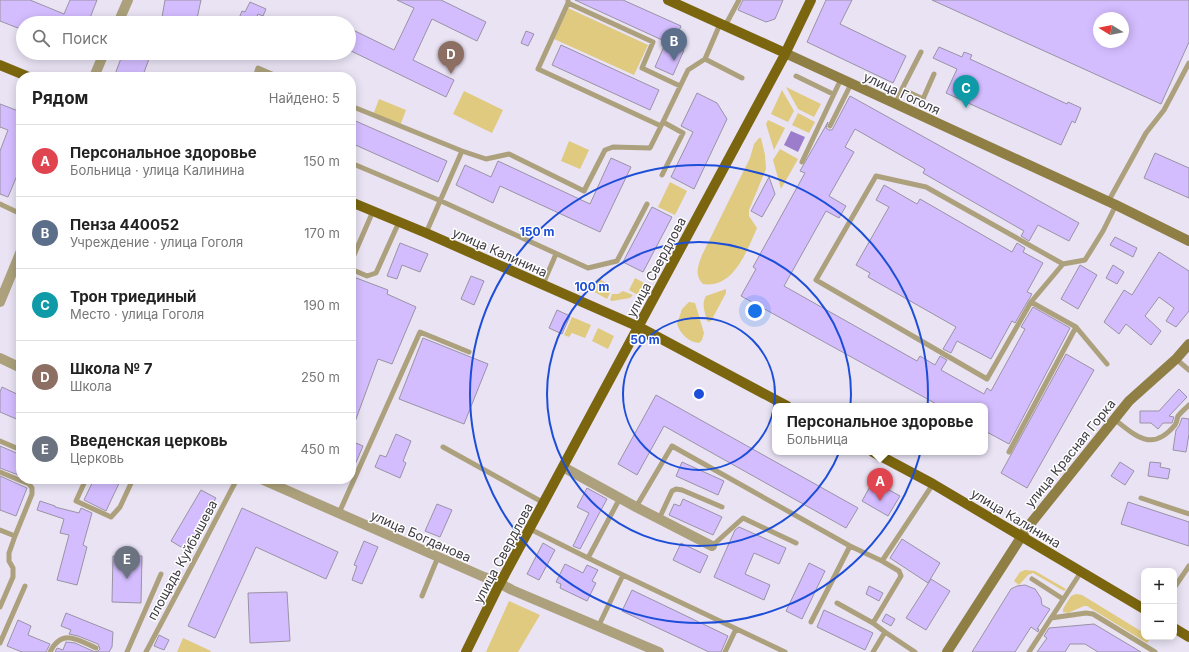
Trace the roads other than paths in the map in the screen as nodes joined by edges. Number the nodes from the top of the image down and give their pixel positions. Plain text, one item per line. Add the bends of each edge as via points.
1 (128, 0) edge
2 (668, 0) edge
3 (739, 0) edge
4 (811, 0) edge
5 (568, 1) edge
6 (121, 16) edge
7 (723, 25) junction
8 (921, 52) dead end
9 (785, 53) junction
10 (705, 59) junction
11 (101, 60) edge
12 (1189, 63) edge
13 (0, 65) edge
14 (17, 72) edge
15 (96, 72) edge
16 (257, 72) edge
17 (267, 72) edge
18 (934, 74) dead end
19 (796, 76) dead end
20 (742, 78) dead end
21 (841, 79) junction
22 (851, 84) junction
23 (680, 86) junction
24 (902, 89) junction
25 (833, 94) junction
26 (895, 104) junction
27 (356, 108) edge
28 (662, 124) junction
29 (830, 126) dead end
30 (462, 151) junction
31 (802, 162) dead end
32 (356, 165) edge
33 (662, 175) dead end
34 (441, 201) junction
35 (0, 204) edge
36 (356, 204) edge
37 (647, 204) dead end
38 (1112, 204) junction
39 (373, 211) junction
40 (16, 212) edge
41 (399, 222) junction
42 (426, 233) junction
43 (1189, 241) edge
44 (356, 250) edge
45 (556, 254) junction
46 (16, 263) edge
47 (1063, 264) junction
48 (356, 271) edge
49 (543, 284) junction
50 (0, 302) edge
51 (1031, 302) junction
52 (639, 327) junction
53 (1076, 327) junction
54 (1189, 344) edge
55 (469, 352) dead end
56 (0, 358) edge
57 (1176, 359) junction
58 (1107, 364) dead end
59 (16, 366) edge
60 (1189, 370) edge
61 (781, 403) edge
62 (1189, 405) edge
63 (1114, 419) junction
64 (0, 441) edge
65 (443, 447) dead end
66 (16, 448) edge
67 (1009, 452) dead end
68 (879, 455) edge
69 (563, 467) junction
70 (0, 472) edge
71 (356, 476) edge
72 (16, 479) edge
73 (29, 484) edge
74 (84, 484) edge
75 (131, 484) edge
76 (234, 484) edge
77 (272, 484) edge
78 (352, 484) edge
79 (933, 484) junction
80 (620, 498) junction
81 (1141, 498) dead end
82 (544, 503) junction
83 (636, 507) junction
84 (722, 507) dead end
85 (339, 514) junction
86 (1189, 514) edge
87 (659, 519) junction
88 (530, 529) junction
89 (0, 530) edge
90 (16, 536) junction
91 (1021, 536) junction
92 (796, 542) dead end
93 (712, 546) joint
94 (850, 546) junction
95 (438, 557) junction
96 (588, 558) junction
97 (882, 561) junction
98 (1189, 566) edge
99 (1081, 572) junction
100 (161, 574) dead end
101 (623, 576) junction
102 (1032, 579) dead end
103 (500, 584) junction
104 (1177, 584) edge
105 (25, 586) dead end
106 (422, 596) dead end
107 (1063, 599) junction
108 (837, 603) dead end
109 (0, 607) edge
110 (1141, 608) edge
111 (1051, 618) junction
112 (811, 622) dead end
113 (873, 623) junction
114 (599, 626) junction
115 (736, 629) junction
116 (1177, 630) edge
117 (885, 632) junction
118 (1189, 637) edge
119 (0, 643) edge
120 (96, 648) dead end
121 (50, 652) edge
122 (127, 652) edge
123 (146, 652) edge
124 (466, 652) edge
125 (659, 652) edge
126 (725, 652) edge
127 (785, 652) edge
128 (874, 652) edge
129 (915, 652) edge
130 (947, 652) edge
131 (1029, 652) edge
132 (1155, 652) edge

1 - 6 street
2 - 7 main road, улица Гоголя
3 - 7 lane
4 - 9 main road, улица Свердлова
5 - 23 lane via 653,42 642,68
5 - 28 lane via 538,69
7 - 9 main road, улица Гоголя
7 - 10 lane
8 - 24 lane
9 - 21 main road, улица Гоголя
9 - 52 main road, улица Свердлова
10 - 20 lane
10 - 23 lane via 688,70
11 - 15 street
12 - 38 lane via 1164,110 1146,133
13 - 14 main road
16 - 17 lane via 258,68
18 - 24 lane via 923,98
19 - 25 lane
21 - 22 main road, улица Гоголя
21 - 25 lane
22 - 26 main road, улица Гоголя
22 - 29 lane
23 - 28 lane
24 - 26 lane
25 - 31 lane
26 - 38 main road, улица Гоголя
27 - 30 lane
28 - 30 lane via 650,148 613,147 605,150 584,191 509,154 486,159
28 - 33 lane via 683,133
30 - 34 lane
32 - 34 lane
34 - 42 lane
34 - 45 lane
35 - 40 lane
36 - 39 main road, улица Калинина
37 - 45 lane via 617,260 588,268
38 - 43 main road, улица Гоголя
38 - 47 lane via 1103,231 1085,260
39 - 41 main road, улица Калинина
39 - 44 lane
41 - 42 main road, улица Калинина
41 - 48 lane via 376,273 367,276
42 - 49 main road, улица Калинина
45 - 49 lane
46 - 50 street
47 - 51 lane
47 - 51 lane via 926,187 876,176 816,280 987,379
49 - 52 main road, улица Калинина
51 - 53 lane
52 - 61 main road, улица Калинина
52 - 69 main road, улица Свердлова
53 - 58 lane
53 - 67 lane
54 - 57 main road, улица Красная Горка
55 - 71 lane via 420,332
56 - 59 street
57 - 60 lane
57 - 63 main road, улица Красная Горка via 1129,401
62 - 63 lane via 1179,415 1175,425 1155,440 1138,437
63 - 91 main road, улица Красная Горка
64 - 66 lane
65 - 82 lane
68 - 79 main road, улица Калинина
69 - 80 street
69 - 82 main road, улица Свердлова
70 - 72 lane
73 - 90 lane via 32,494
74 - 75 lane via 76,501 110,517 120,507
76 - 123 lane, площадь Куйбышева
77 - 85 street, улица Богданова
78 - 85 lane
79 - 91 main road, улица Калинина
79 - 97 lane
80 - 83 street
80 - 96 lane
81 - 86 lane
82 - 88 main road, улица Свердлова
83 - 87 street
83 - 94 lane via 672,446
84 - 87 lane via 676,489 672,491
85 - 95 street, улица Богданова
87 - 93 street
88 - 96 lane
88 - 103 main road, улица Свердлова
89 - 90 lane
90 - 109 lane via 9,553 13,577
91 - 99 main road, улица Калинина
91 - 130 main road, улица Красная Горка
92 - 93 lane via 743,518
94 - 97 lane
94 - 112 lane
95 - 103 street, улица Богданова
95 - 106 lane
96 - 101 lane
97 - 113 lane via 899,571 901,576
98 - 104 lane
99 - 107 lane
99 - 110 main road, улица Калинина
100 - 122 lane
101 - 114 lane
101 - 115 lane
102 - 107 lane
103 - 114 street, улица Богданова
103 - 124 main road, улица Свердлова
105 - 119 lane
107 - 111 lane
108 - 113 lane
111 - 131 lane
111 - 132 lane via 1093,614
113 - 117 lane
114 - 125 street, улица Богданова
115 - 126 lane
115 - 127 lane
116 - 118 main road
117 - 128 lane
117 - 129 lane
120 - 121 lane via 65,637 59,640

